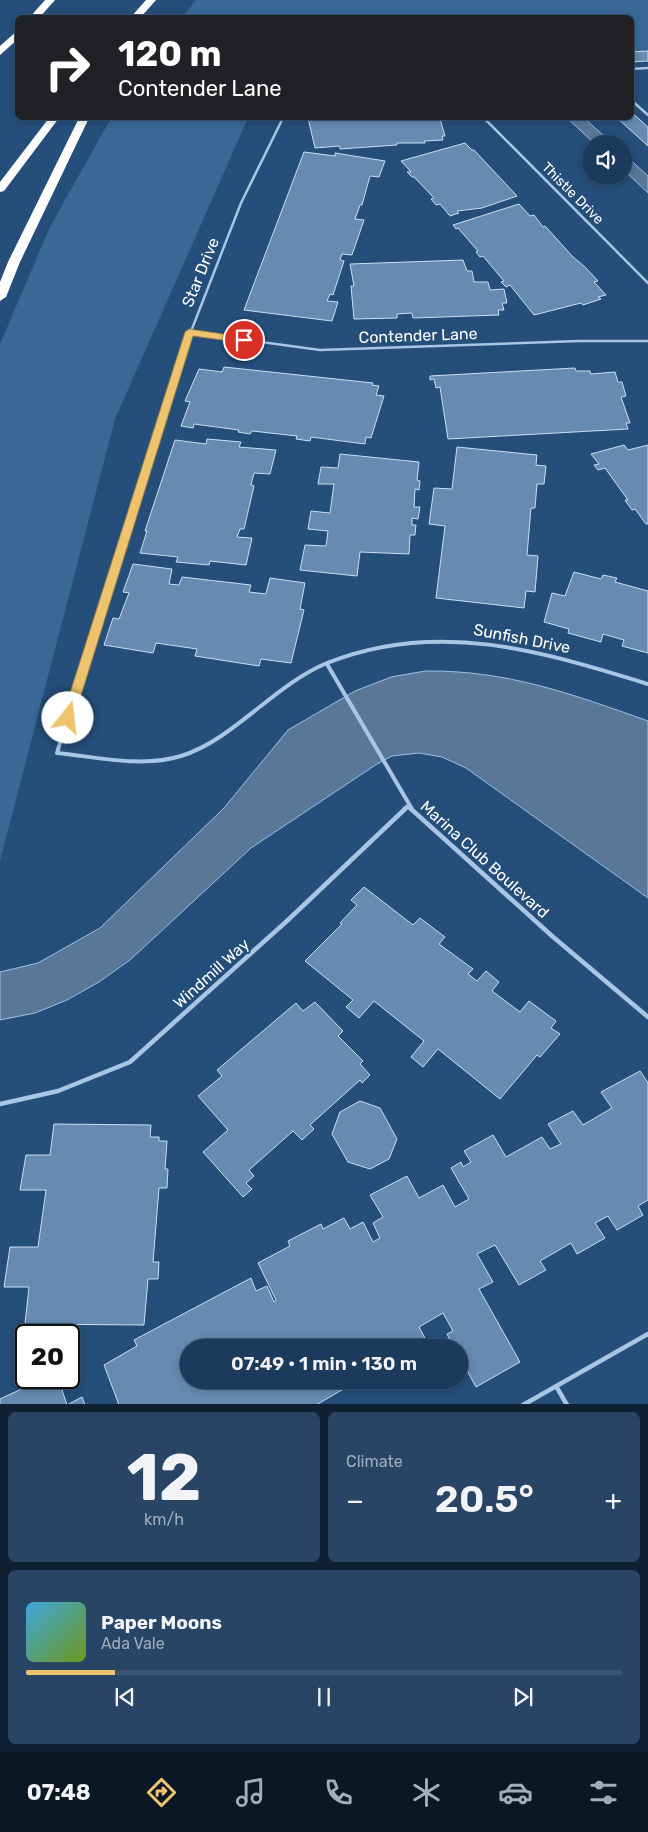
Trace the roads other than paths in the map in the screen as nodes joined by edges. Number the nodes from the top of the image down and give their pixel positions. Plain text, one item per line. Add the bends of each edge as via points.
1 (50, 0) edge
2 (151, 0) edge
3 (36, 15) edge
4 (137, 15) edge
5 (15, 36) edge
6 (0, 52) edge
7 (648, 68) edge
8 (634, 69) edge
9 (634, 103) edge
10 (648, 115) edge
11 (52, 120) edge
12 (83, 120) edge
13 (282, 120) edge
14 (486, 120) edge
15 (0, 188) edge
16 (648, 283) edge
17 (0, 297) edge
18 (189, 332) junction
19 (648, 342) edge
20 (327, 664) junction
21 (648, 684) edge
22 (206, 744) joint
23 (408, 806) junction
24 (648, 1017) edge
25 (0, 1104) edge
26 (648, 1334) edge
27 (556, 1386) junction
28 (524, 1404) edge
29 (567, 1404) edge

1 - 3 highway
2 - 4 highway
5 - 6 highway
7 - 8 lane
9 - 10 lane
11 - 15 highway
12 - 17 highway
13 - 18 lane, Star Drive via 241,202
14 - 16 lane, Thistle Drive
18 - 19 lane, Contender Lane via 329,350 579,341
18 - 22 lane, Star Drive via 57,753 167,759 187,754
20 - 21 lane, Sunfish Drive via 394,644 455,639 528,649
20 - 22 lane, Sunfish Drive via 269,698
20 - 23 lane, Marina Club Boulevard
23 - 24 lane, Marina Club Boulevard via 552,936
23 - 25 lane, Windmill Way via 288,920 130,1062 58,1091
26 - 27 lane
27 - 28 lane
27 - 29 lane

